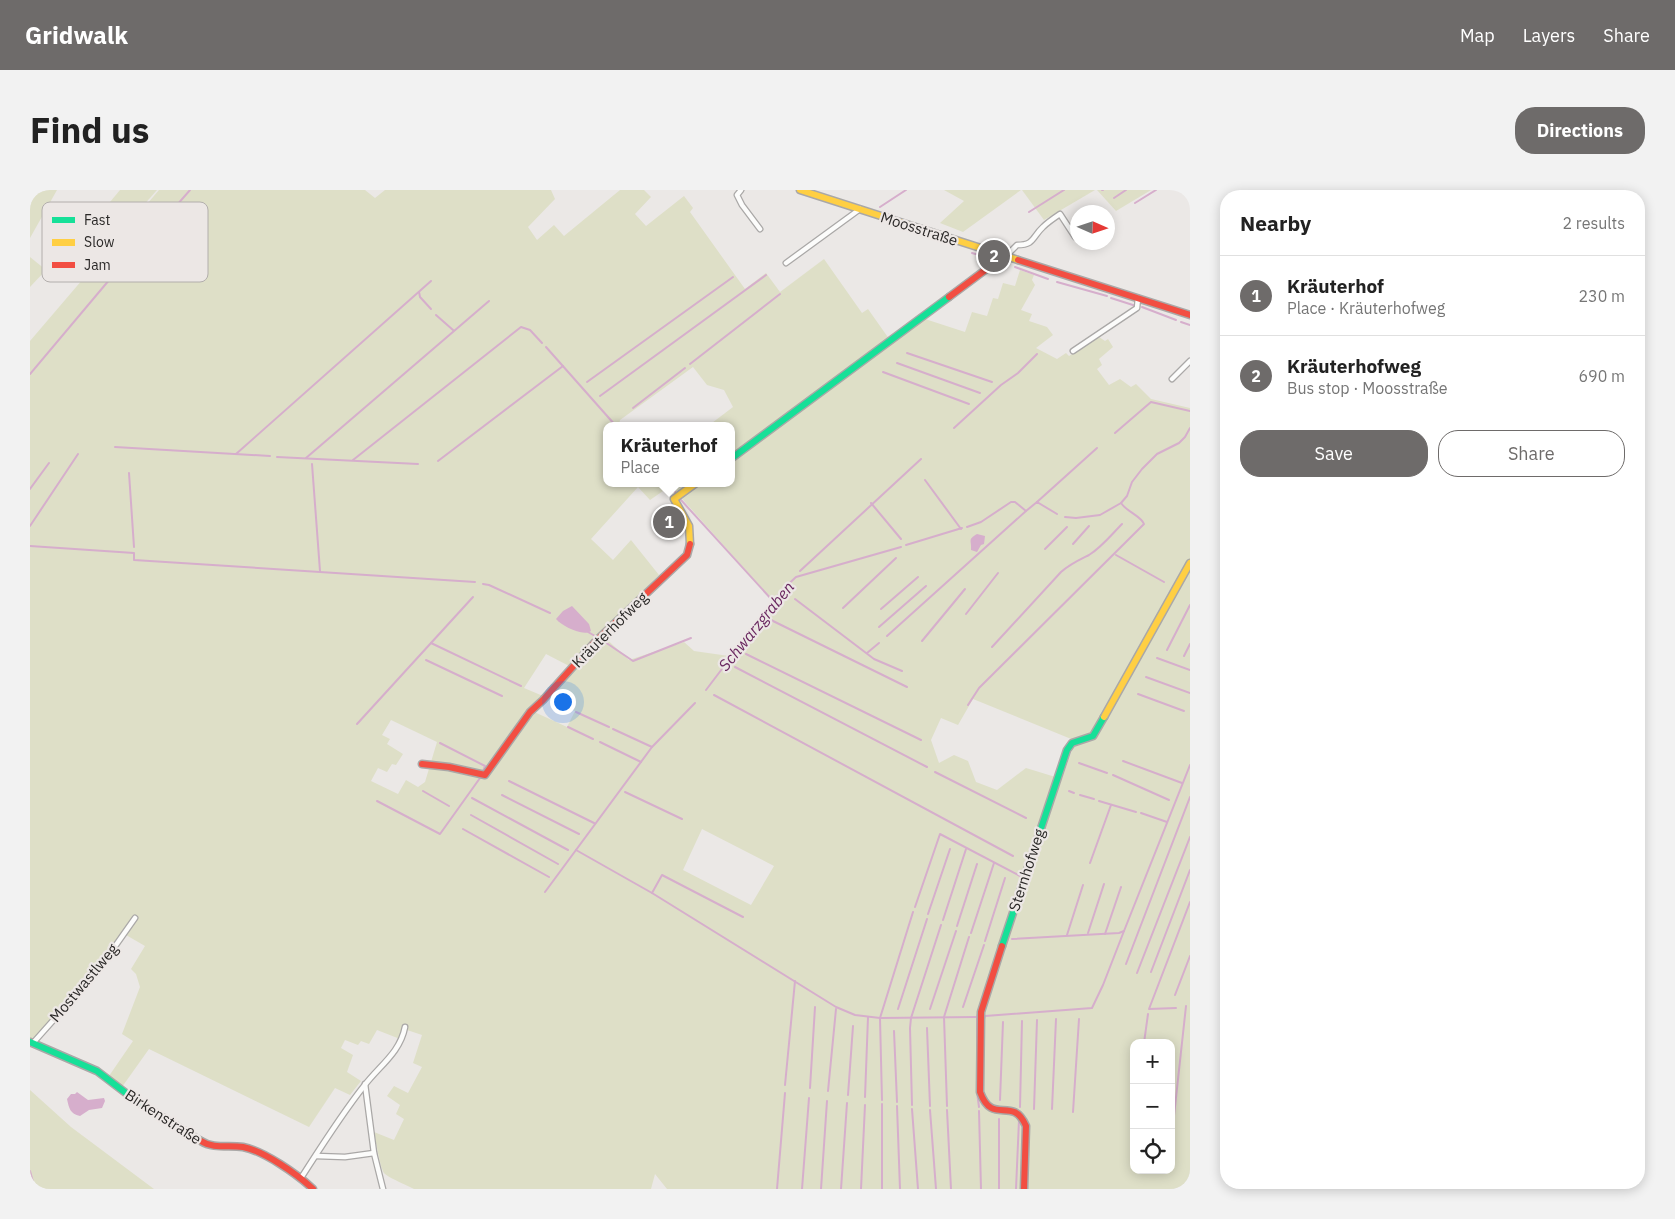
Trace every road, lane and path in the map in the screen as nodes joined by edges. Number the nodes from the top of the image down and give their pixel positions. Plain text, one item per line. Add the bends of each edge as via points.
1 (741, 190) edge
2 (800, 190) edge
3 (860, 209) junction
4 (760, 229) dead end
5 (1070, 229) edge
6 (1006, 257) junction
7 (786, 263) dead end
8 (1138, 298) junction
9 (1190, 315) edge
10 (1072, 351) dead end
11 (1190, 362) edge
12 (1172, 379) dead end
13 (735, 456) edge
14 (690, 487) edge
15 (1190, 562) edge
16 (422, 764) dead end
17 (135, 918) dead end
18 (405, 1027) dead end
19 (31, 1042) edge
20 (365, 1084) junction
21 (374, 1153) junction
22 (316, 1156) junction
23 (301, 1178) junction
24 (313, 1189) edge
25 (383, 1189) edge
26 (1024, 1189) edge

1 - 4 street via 737,195
2 - 3 street, Moosstraße
3 - 6 street, Moosstraße
3 - 7 street, Moosstraße
5 - 6 street via 1060,214 1042,227 1031,242 1017,245
6 - 8 street, Moosstraße
6 - 13 street
8 - 9 street, Moosstraße
8 - 10 street via 1137,308
11 - 12 street
14 - 16 street, Kräuterhofweg via 674,499 692,532 688,556 596,641 530,712 485,775
15 - 26 street, Sternhofweg via 1093,736 1088,740 1074,741 1067,750 981,1012 980,1092 986,1107 1018,1112 1024,1118
17 - 19 street, Mostwastlweg via 100,969
18 - 20 street via 389,1059
19 - 23 street, Birkenstraße via 97,1071 135,1100 207,1145 256,1151
20 - 21 street
20 - 22 street
21 - 22 street
21 - 25 street
22 - 23 street
23 - 24 street, Birkenstraße

